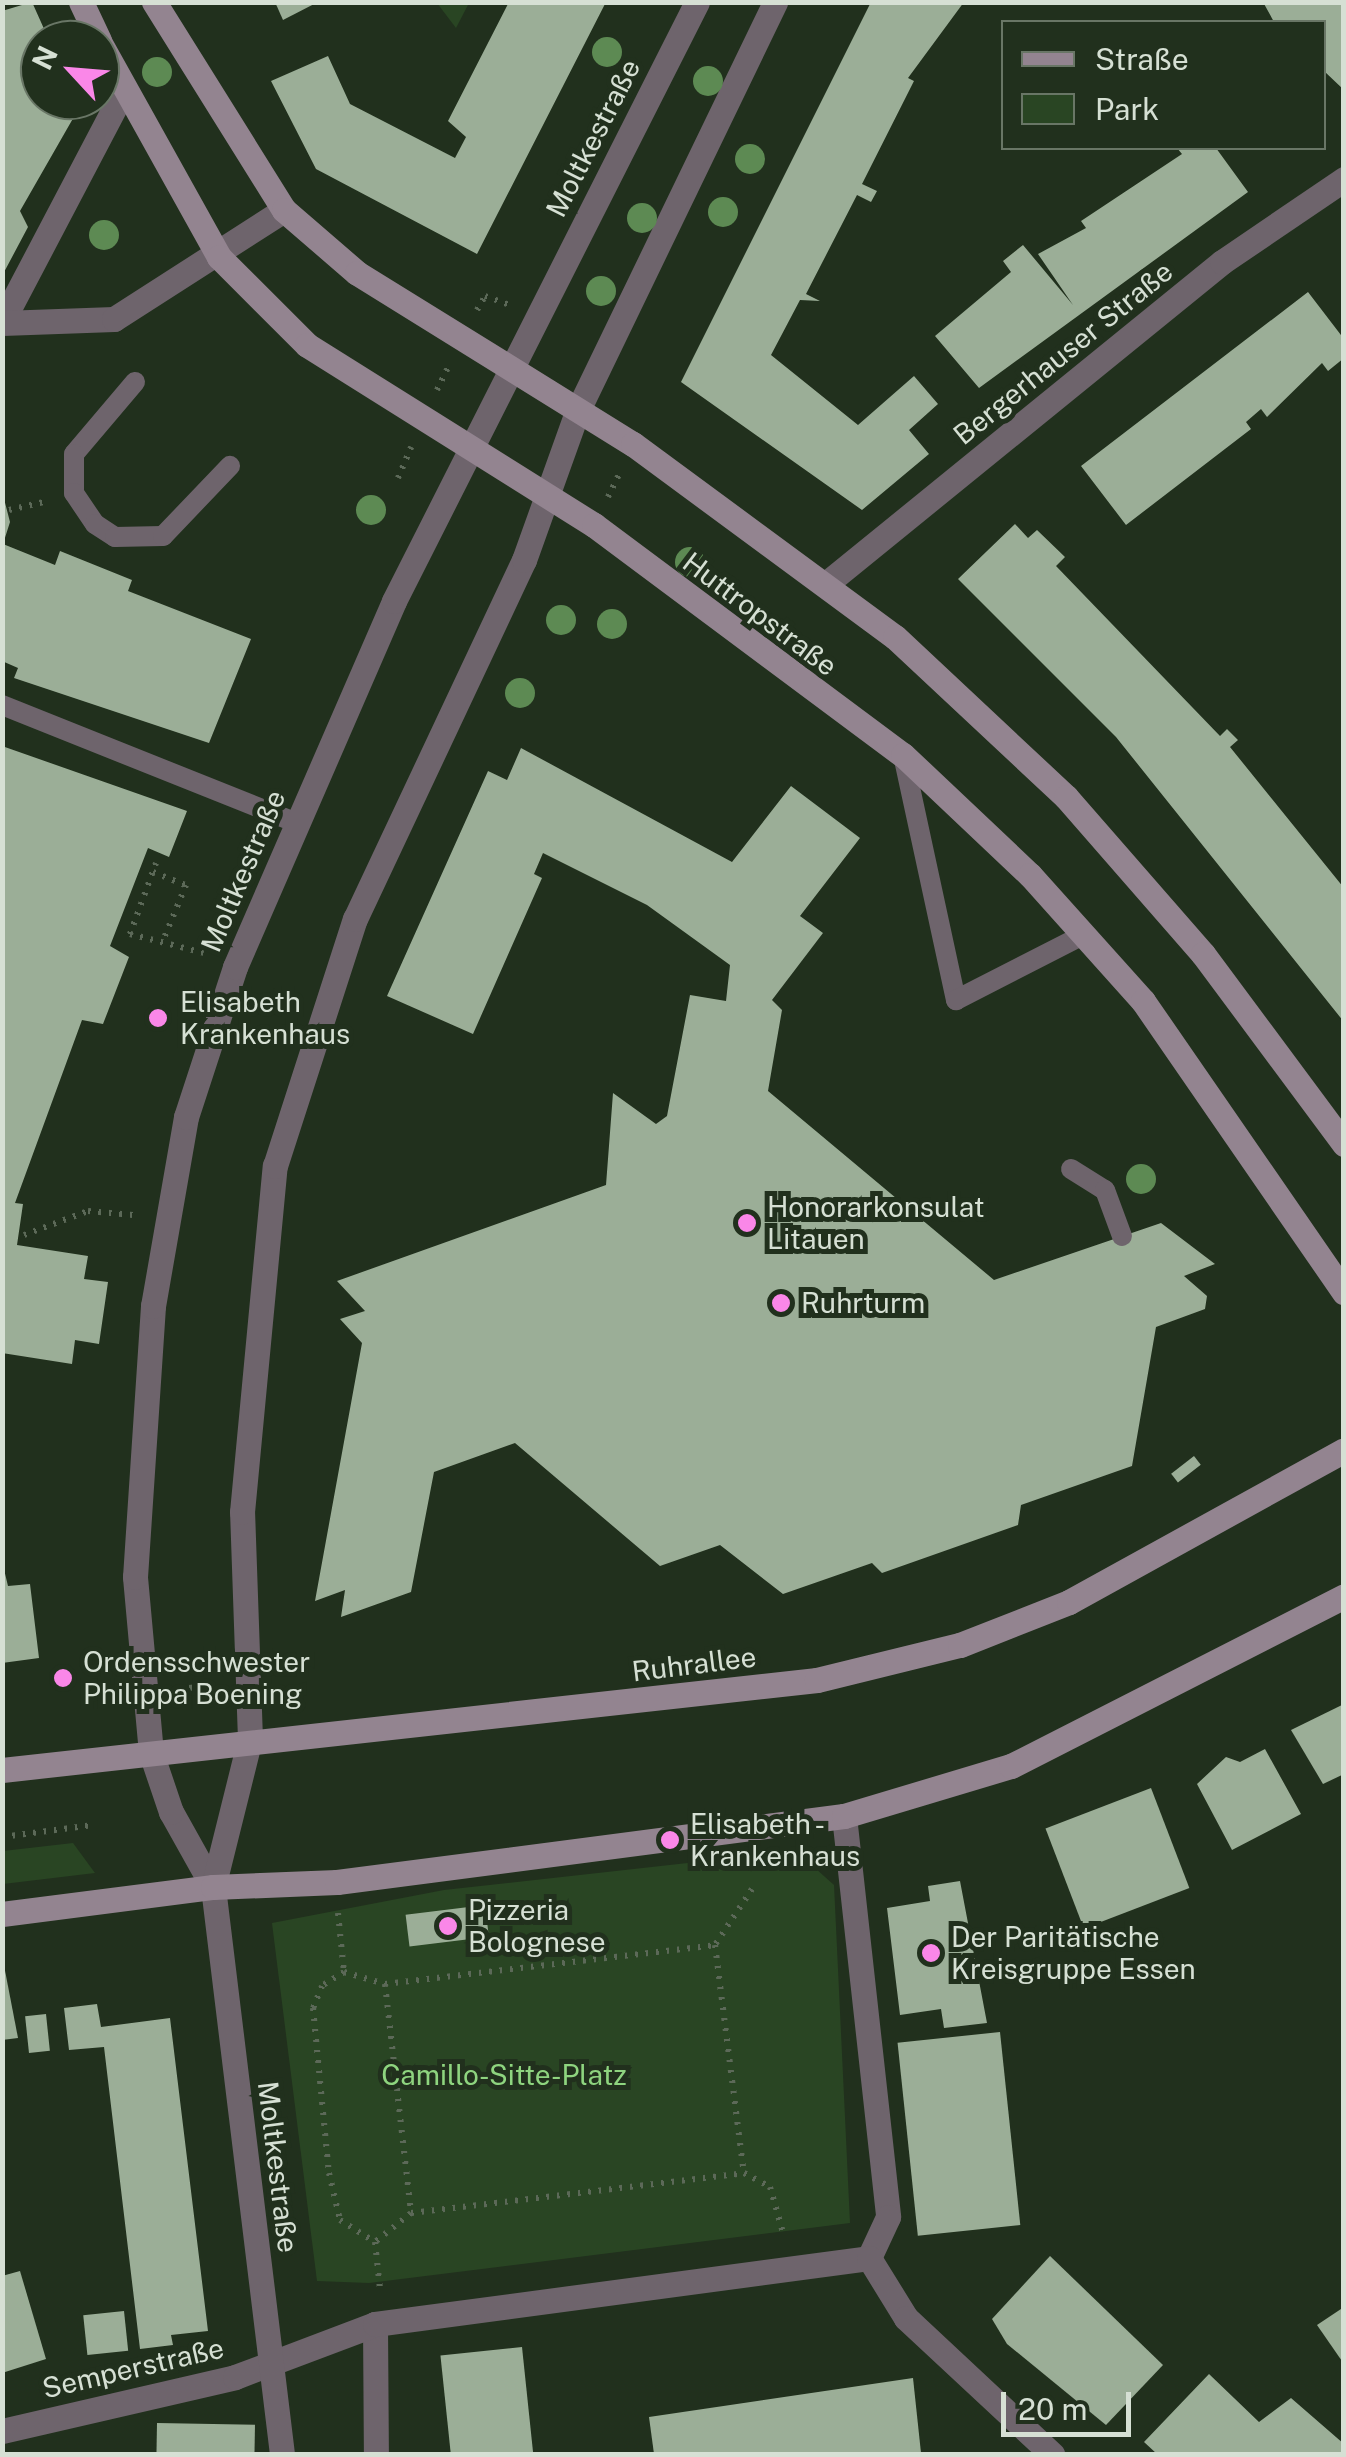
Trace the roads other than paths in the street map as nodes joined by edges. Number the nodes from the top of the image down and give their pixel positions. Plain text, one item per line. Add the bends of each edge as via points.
1 (154, 2) edge
2 (697, 2) edge
3 (776, 2) edge
4 (120, 84) edge
5 (124, 92) junction
6 (1344, 179) edge
7 (284, 210) junction
8 (218, 257) junction
9 (2, 322) edge
10 (508, 369) junction
11 (135, 382) dead end
12 (577, 412) junction
13 (470, 446) junction
14 (230, 466) dead end
15 (546, 492) junction
16 (828, 583) junction
17 (2, 706) edge
18 (903, 755) junction
19 (295, 822) junction
20 (1083, 935) junction
21 (1344, 1144) edge
22 (1070, 1169) dead end
23 (1122, 1236) dead end
24 (1344, 1292) edge
25 (1344, 1450) edge
26 (1344, 1596) edge
27 (250, 1740) junction
28 (151, 1753) junction
29 (2, 1770) edge
30 (844, 1816) junction
31 (212, 1887) junction
32 (2, 1914) edge
33 (870, 2258) junction
34 (375, 2324) junction
35 (274, 2357) junction
36 (2, 2431) edge
37 (282, 2454) edge
38 (376, 2454) edge
39 (1052, 2454) edge

1 - 7 main road
2 - 10 street, Moltkestraße
3 - 12 street, Moltkestraße
4 - 5 main road, Huttropstraße
5 - 8 main road, Huttropstraße
5 - 9 street
6 - 16 street, Bergerhauser Straße via 1222,262
7 - 8 street
7 - 10 main road via 357,273
8 - 9 street via 114,318
8 - 13 main road, Huttropstraße via 307,345
10 - 12 main road
10 - 13 street, Moltkestraße
11 - 14 lane via 74,454 74,493 95,524 114,537 162,536
12 - 15 street, Moltkestraße
12 - 16 main road via 633,444
13 - 15 main road, Huttropstraße
13 - 19 street, Moltkestraße
15 - 18 main road, Huttropstraße
15 - 27 street, Moltkestraße via 524,560 355,919 275,1166 242,1512
16 - 21 main road via 1066,797 1203,954
17 - 19 lane
18 - 20 main road, Huttropstraße
18 - 20 lane via 956,1000
19 - 28 street, Moltkestraße via 186,1117 153,1306 135,1576
20 - 24 main road, Huttropstraße via 1143,1001
22 - 23 lane via 1106,1190
25 - 27 main road, Ruhrallee via 1164,1555 960,1645 817,1680
26 - 30 main road via 1011,1766
27 - 28 main road, Ruhrallee
27 - 31 street, Moltkestraße
28 - 29 main road, Ruhrallee
28 - 31 street, Moltkestraße
30 - 31 main road via 336,1882
30 - 33 street via 888,2217
31 - 32 main road
31 - 35 street, Moltkestraße
33 - 34 street via 788,2274
33 - 39 street via 906,2318
34 - 35 street
34 - 38 street
35 - 36 street, Semperstraße via 235,2377
35 - 37 street, Moltkestraße

